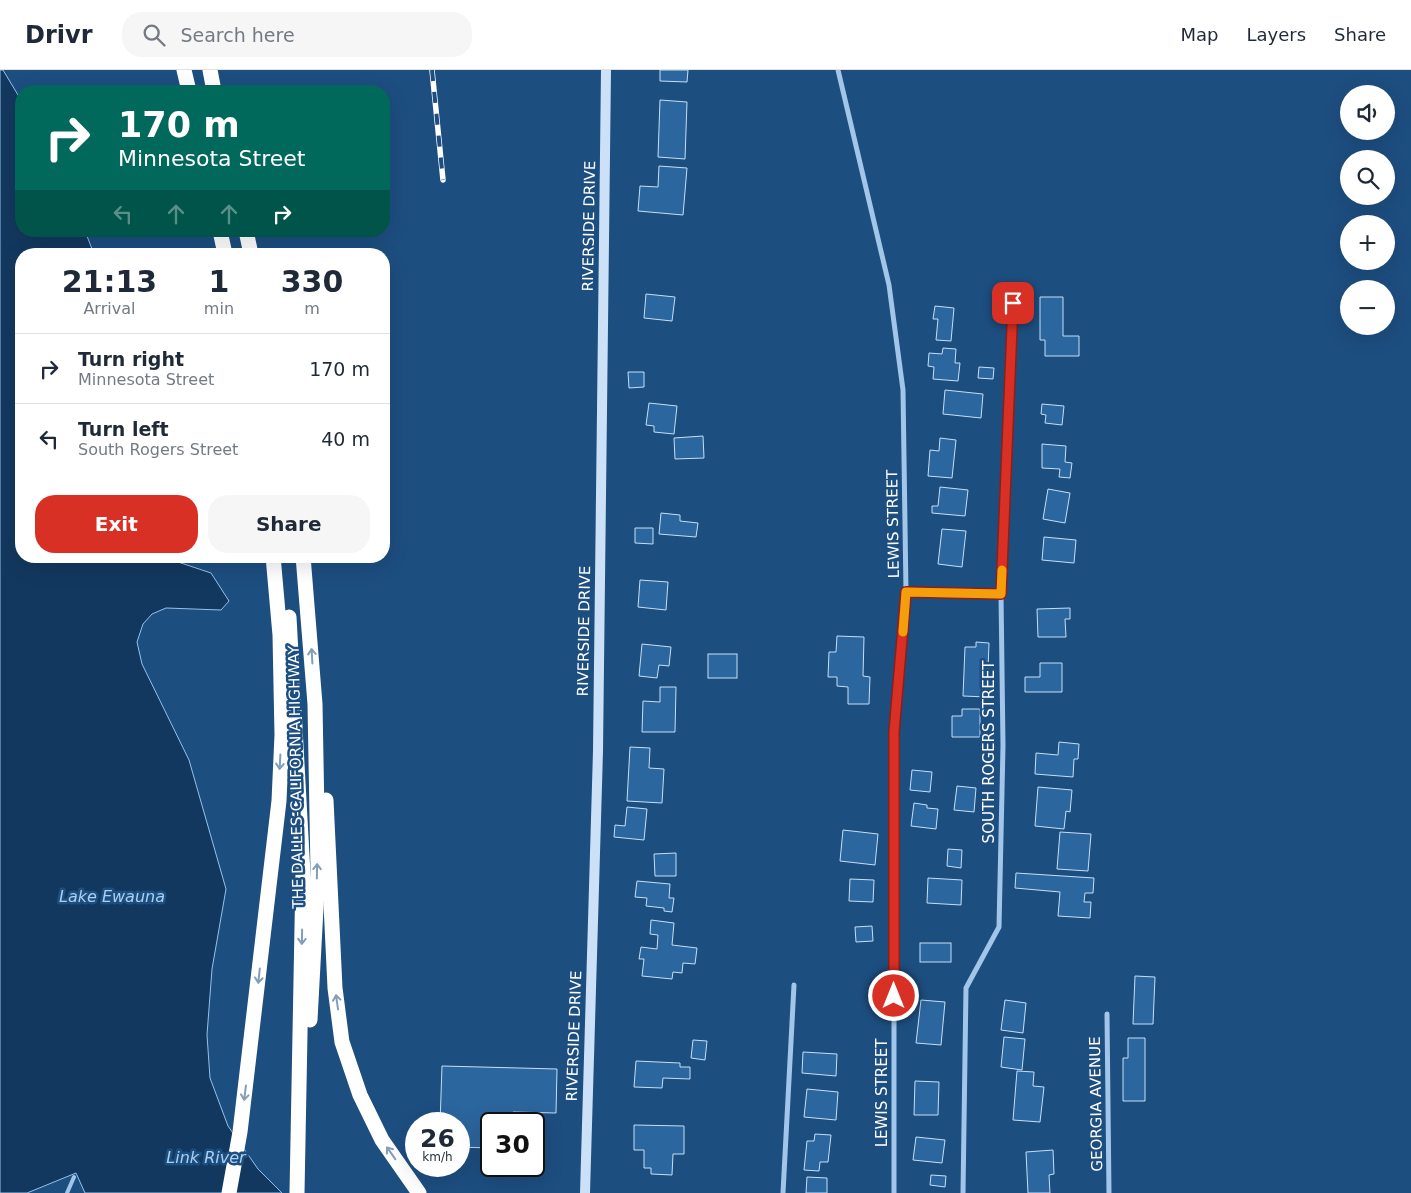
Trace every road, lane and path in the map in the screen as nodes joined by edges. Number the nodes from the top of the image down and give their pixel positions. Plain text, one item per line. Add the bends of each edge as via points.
1 (184, 70) edge
2 (210, 70) edge
3 (606, 70) edge
4 (838, 70) edge
5 (188, 85) edge
6 (213, 85) edge
7 (1013, 303) dead end
8 (274, 563) edge
9 (284, 563) edge
10 (304, 563) edge
11 (906, 592) junction
12 (1001, 594) junction
13 (315, 704) junction
14 (794, 985) dead end
15 (1107, 1014) dead end
16 (299, 1146) junction
17 (74, 1177) dead end
18 (67, 1193) edge
19 (229, 1193) edge
20 (297, 1193) edge
21 (419, 1193) edge
22 (585, 1193) edge
23 (783, 1193) edge
24 (894, 1193) edge
25 (963, 1193) edge
26 (1109, 1193) edge

1 - 5 highway
2 - 6 highway
3 - 22 street, RIVERSIDE DRIVE via 598,751
4 - 11 street, LEWIS STREET via 889,285 903,390
7 - 12 street, SOUTH ROGERS STREET
8 -> 19 highway via 280,634 282,735 279,792 251,1044
9 -> 16 highway, THE DALLES-CALIFORNIA HIGHWAY via 303,874
13 -> 10 highway, THE DALLES-CALIFORNIA HIGHWAY
11 - 12 street
11 - 24 street, LEWIS STREET via 894,732
12 - 25 street, SOUTH ROGERS STREET via 1003,746 999,927 966,988
16 -> 13 highway, THE DALLES-CALIFORNIA HIGHWAY via 309,1046 318,871
21 -> 13 highway via 382,1140 360,1095 342,1042 335,988 326,790
14 - 23 street
15 - 26 street, GEORGIA AVENUE
16 - 20 highway, THE DALLES-CALIFORNIA HIGHWAY
17 - 18 lane

